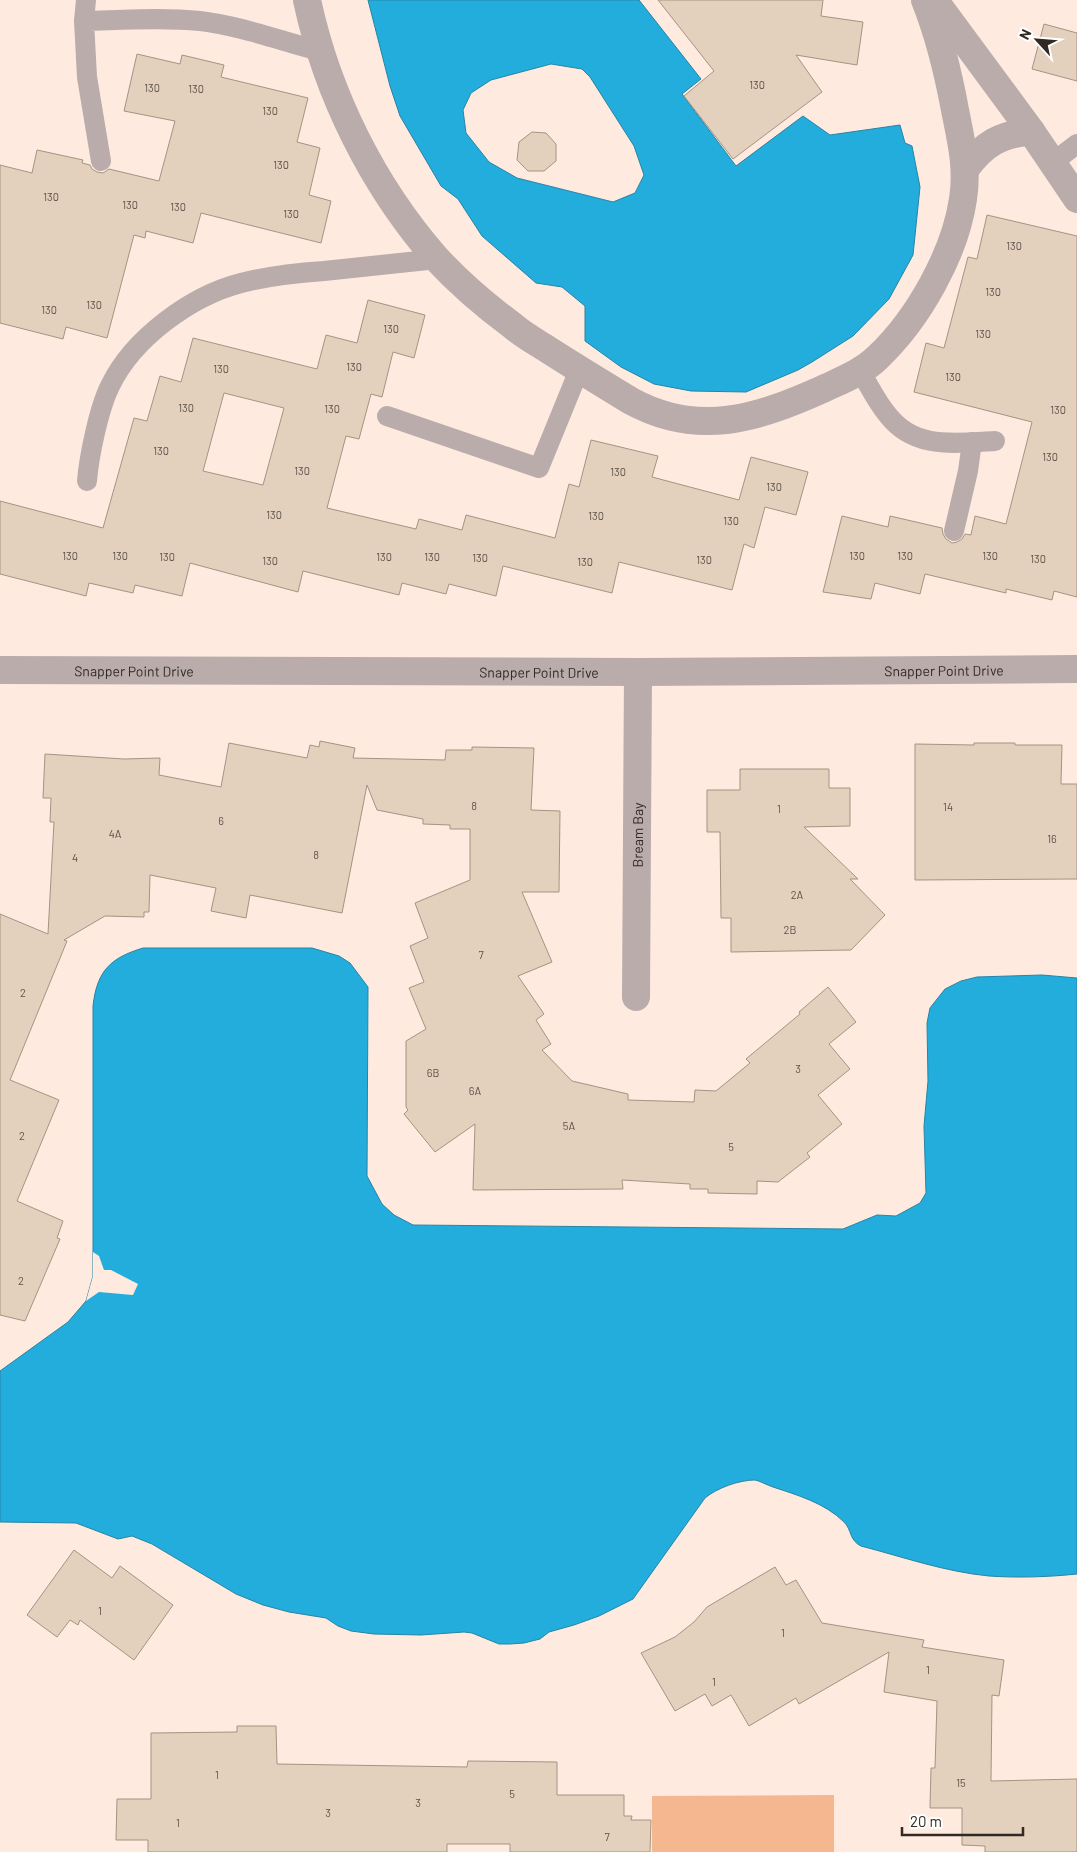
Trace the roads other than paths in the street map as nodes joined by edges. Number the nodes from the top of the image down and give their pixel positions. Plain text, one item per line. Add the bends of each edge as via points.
1 (86, 0) edge
2 (307, 0) edge
3 (925, 0) edge
4 (934, 0) edge
5 (84, 21) junction
6 (320, 52) junction
7 (1031, 131) junction
8 (1077, 144) edge
9 (101, 162) dead end
10 (1052, 163) junction
11 (966, 168) junction
12 (1077, 199) edge
13 (438, 259) junction
14 (579, 370) junction
15 (860, 371) junction
16 (387, 416) dead end
17 (995, 441) dead end
18 (972, 442) junction
19 (86, 481) dead end
20 (954, 531) dead end
21 (1077, 669) edge
22 (0, 670) edge
23 (638, 672) junction
24 (636, 997) dead end

1 - 5 lane
2 - 6 street
3 - 11 street via 950,80
4 - 7 street
5 - 6 lane via 202,22
5 - 9 lane via 87,77
6 - 13 street via 343,110 377,176
7 - 10 street
7 - 11 street via 1005,136 990,143
8 - 10 lane
10 - 12 street
11 - 15 street via 960,217 940,270 899,335 878,358
13 - 14 street via 514,327
13 - 19 lane via 257,279 218,292 184,310 146,338 116,374 105,397
14 - 15 street via 650,411 681,419 716,421 770,411
14 - 16 lane via 539,468
15 - 18 lane via 887,415 907,434 930,441
17 - 18 lane
18 - 20 lane
21 - 23 street, Snapper Point Drive
22 - 23 street, Snapper Point Drive
23 - 24 street, Bream Bay

